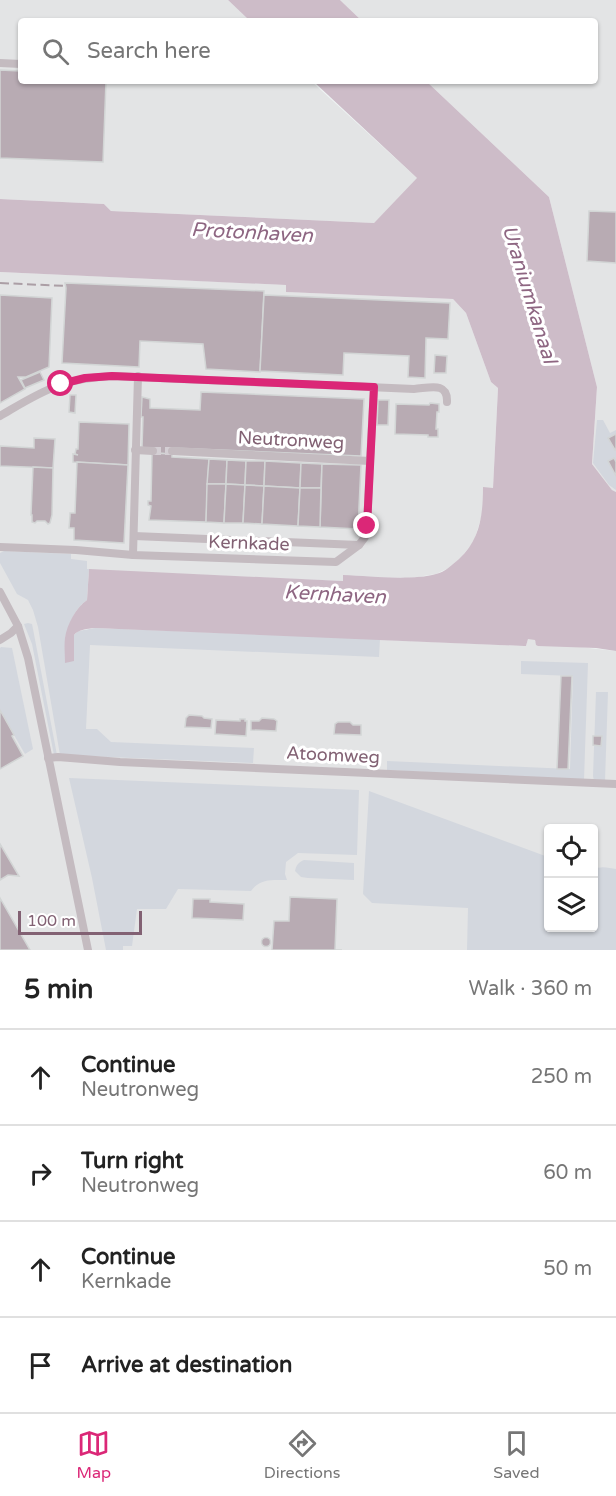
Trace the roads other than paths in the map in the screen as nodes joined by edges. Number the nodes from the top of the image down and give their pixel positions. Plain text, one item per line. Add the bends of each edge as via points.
1 (0, 63) edge
2 (18, 64) edge
3 (138, 376) junction
4 (374, 387) junction
5 (447, 402) dead end
6 (0, 416) edge
7 (135, 450) junction
8 (153, 451) tunnel mouth
9 (172, 451) tunnel mouth
10 (370, 461) junction
11 (134, 536) junction
12 (359, 545) junction
13 (0, 548) edge
14 (133, 555) junction
15 (0, 592) edge
16 (18, 626) junction
17 (0, 640) edge
18 (48, 758) junction
19 (616, 784) edge
20 (88, 950) edge

1 - 2 street
3 - 4 street
3 - 6 street via 85,378 61,384
3 - 7 street
4 - 5 street via 439,387 447,394
4 - 10 street
7 - 8 street
7 - 11 street
9 - 10 street, Neutronweg
10 - 12 street via 367,526
11 - 12 street, Kernkade
11 - 14 street
12 - 14 street, Kernkade via 336,562
13 - 14 street, Kernkade
15 - 16 street
16 - 17 street
16 - 18 street
18 - 19 street, Atoomweg
18 - 20 street

